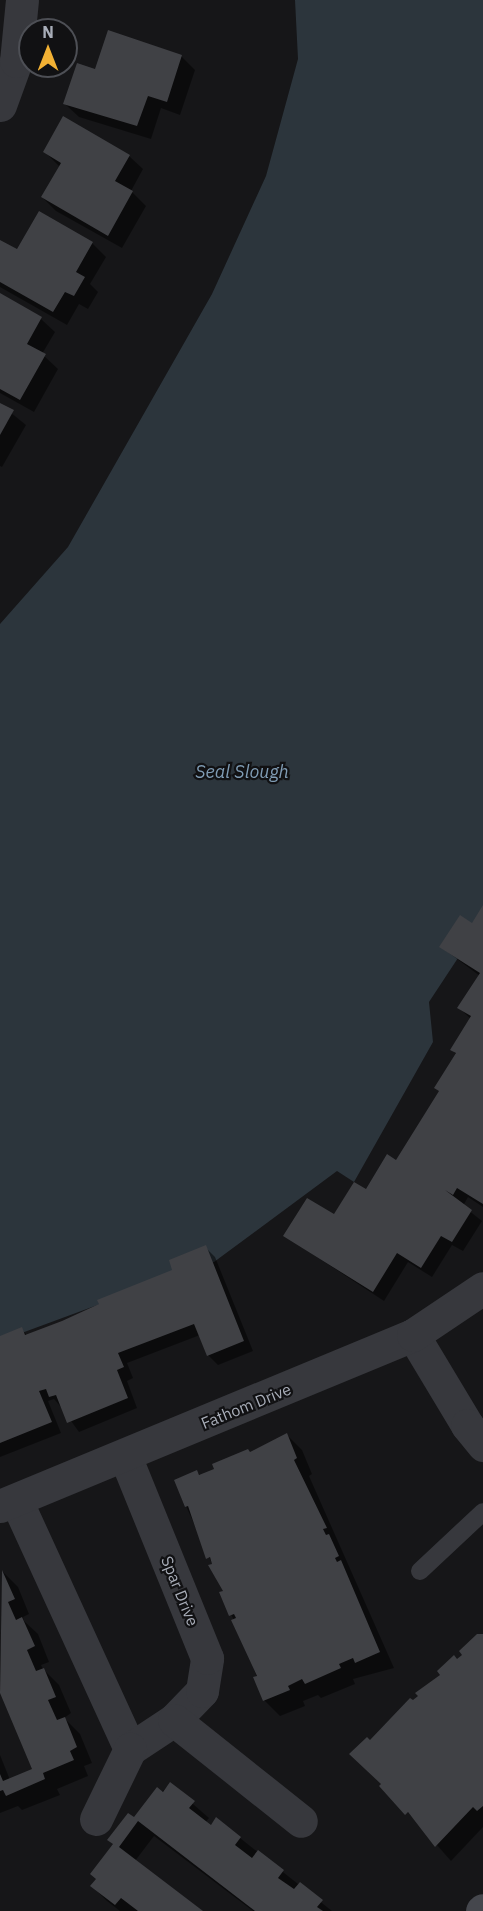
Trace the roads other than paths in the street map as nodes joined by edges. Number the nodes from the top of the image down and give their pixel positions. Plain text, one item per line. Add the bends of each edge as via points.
1 (22, 0) edge
2 (0, 105) edge
3 (483, 1288) edge
4 (413, 1335) junction
5 (483, 1445) edge
6 (125, 1456) junction
7 (8, 1503) edge
8 (483, 1512) edge
9 (420, 1571) dead end
10 (174, 1720) junction
11 (130, 1749) junction
12 (96, 1819) dead end
13 (301, 1821) dead end

1 - 2 street via 16,62
3 - 4 street, Fathom Drive
4 - 5 street via 466,1425
4 - 6 street, Fathom Drive
6 - 7 street, Fathom Drive
6 - 10 street, Spar Drive via 207,1658 201,1691
7 - 11 street
8 - 9 lane
10 - 11 street, Spar Drive
10 - 13 street
11 - 12 street

